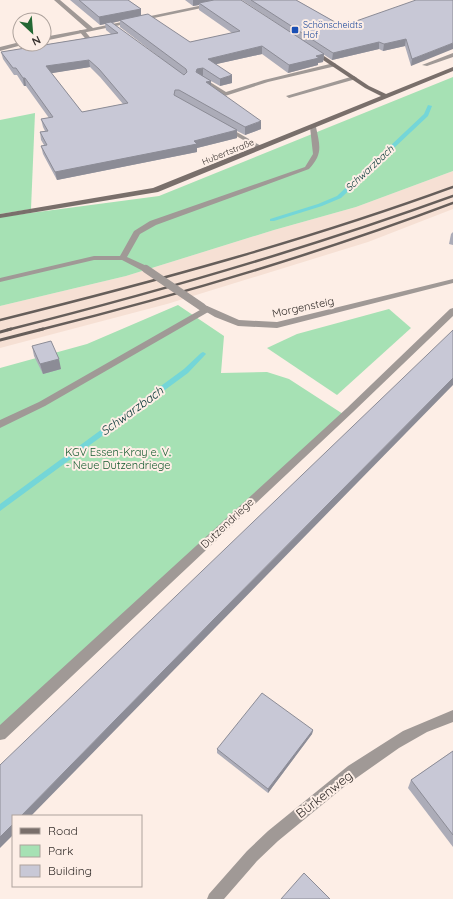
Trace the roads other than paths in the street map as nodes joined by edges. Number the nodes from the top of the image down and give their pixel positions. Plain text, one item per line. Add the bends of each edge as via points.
1 (57, 0) edge
2 (221, 3) edge
3 (113, 25) junction
4 (92, 29) junction
5 (120, 30) edge
6 (82, 31) junction
7 (52, 37) edge
8 (99, 41) edge
9 (91, 42) junction
10 (84, 44) edge
11 (12, 46) edge
12 (0, 49) edge
13 (310, 49) edge
14 (27, 52) edge
15 (24, 53) edge
16 (453, 56) edge
17 (334, 65) junction
18 (425, 65) dead end
19 (453, 69) edge
20 (200, 78) edge
21 (354, 78) junction
22 (289, 96) dead end
23 (385, 96) junction
24 (218, 124) edge
25 (313, 127) junction
26 (261, 148) junction
27 (0, 216) edge
28 (123, 258) junction
29 (0, 280) edge
30 (451, 284) edge
31 (205, 308) junction
32 (453, 310) edge
33 (0, 424) edge
34 (453, 716) edge
35 (0, 734) edge
36 (214, 899) edge

1 - 4 street
2 - 3 street
3 - 4 street
3 - 5 street
4 - 6 street
6 - 7 street
6 - 9 street
8 - 9 street
9 - 10 street
11 - 12 street
13 - 17 street
14 - 15 street
16 - 18 street
17 - 20 street via 266,80 225,94
17 - 21 street
19 - 23 street, Hubertstraße
21 - 22 street
21 - 23 street
23 - 25 street, Hubertstraße
24 - 26 street
25 - 26 street, Hubertstraße
25 - 28 street via 316,160 307,168 153,223 137,233
26 - 27 street, Hubertstraße via 144,194
28 - 29 street, Morgensteig via 94,258
28 - 31 street, Morgensteig, bridge via 146,269
30 - 31 street, Morgensteig via 277,325 238,323
31 - 33 street via 42,404
32 - 35 street, Dutzendriege via 350,410
34 - 36 street, Bürkenweg via 431,723 410,734 357,767 300,812 253,855

